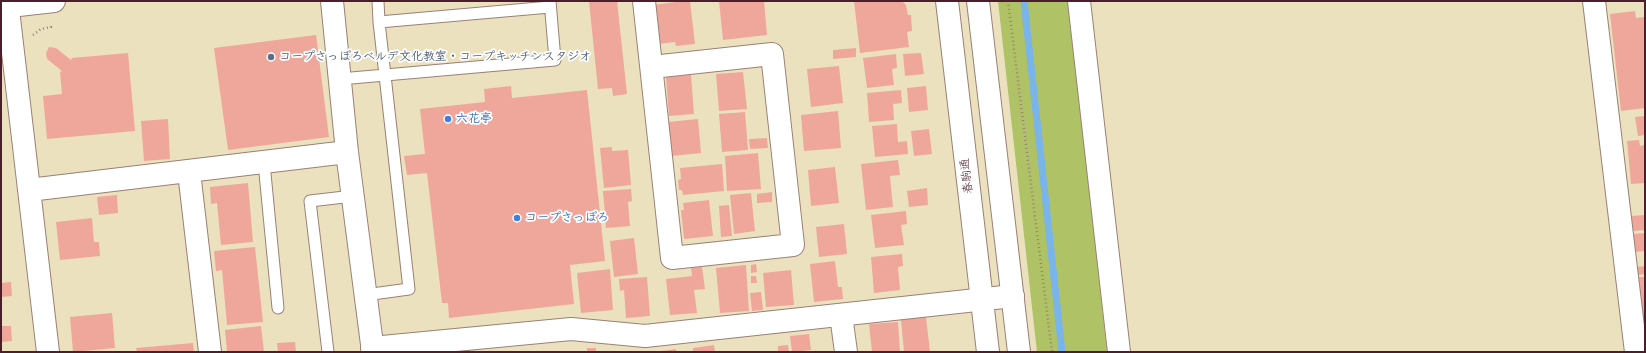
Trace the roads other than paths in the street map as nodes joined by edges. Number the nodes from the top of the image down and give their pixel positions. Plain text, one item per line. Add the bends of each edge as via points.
1 (54, 1) edge
2 (332, 1) edge
3 (378, 1) edge
4 (644, 1) edge
5 (947, 1) edge
6 (978, 1) edge
7 (1079, 1) edge
8 (1594, 1) edge
9 (550, 4) edge
10 (5, 5) edge
11 (379, 22) junction
12 (652, 67) junction
13 (385, 75) junction
14 (340, 79) junction
15 (347, 152) junction
16 (264, 163) junction
17 (188, 172) junction
18 (28, 190) junction
19 (353, 196) junction
20 (366, 295) junction
21 (1012, 296) junction
22 (982, 299) junction
23 (278, 308) dead end
24 (842, 315) junction
25 (372, 350) edge
26 (48, 352) edge
27 (210, 352) edge
28 (328, 352) edge
29 (846, 352) edge
30 (988, 352) edge
31 (1019, 352) edge
32 (1119, 352) edge
33 (1636, 352) edge

1 - 10 street
2 - 14 street
3 - 11 lane
4 - 12 street
5 - 22 street, 春駒通
6 - 21 street
7 - 32 street
8 - 33 street
9 - 11 lane
9 - 13 lane via 555,60
10 - 18 street
11 - 13 lane
12 - 12 street via 772,54 793,245 672,258
13 - 14 lane
13 - 20 lane via 408,289
14 - 15 street
15 - 16 street
15 - 19 street
16 - 17 street
16 - 23 lane
17 - 18 street
17 - 27 street
18 - 26 street
19 - 20 street
19 - 28 lane via 310,201
20 - 25 street
21 - 22 street
21 - 31 street
22 - 24 street
22 - 30 street, 春駒通
24 - 25 street via 645,336 572,329
24 - 29 street

